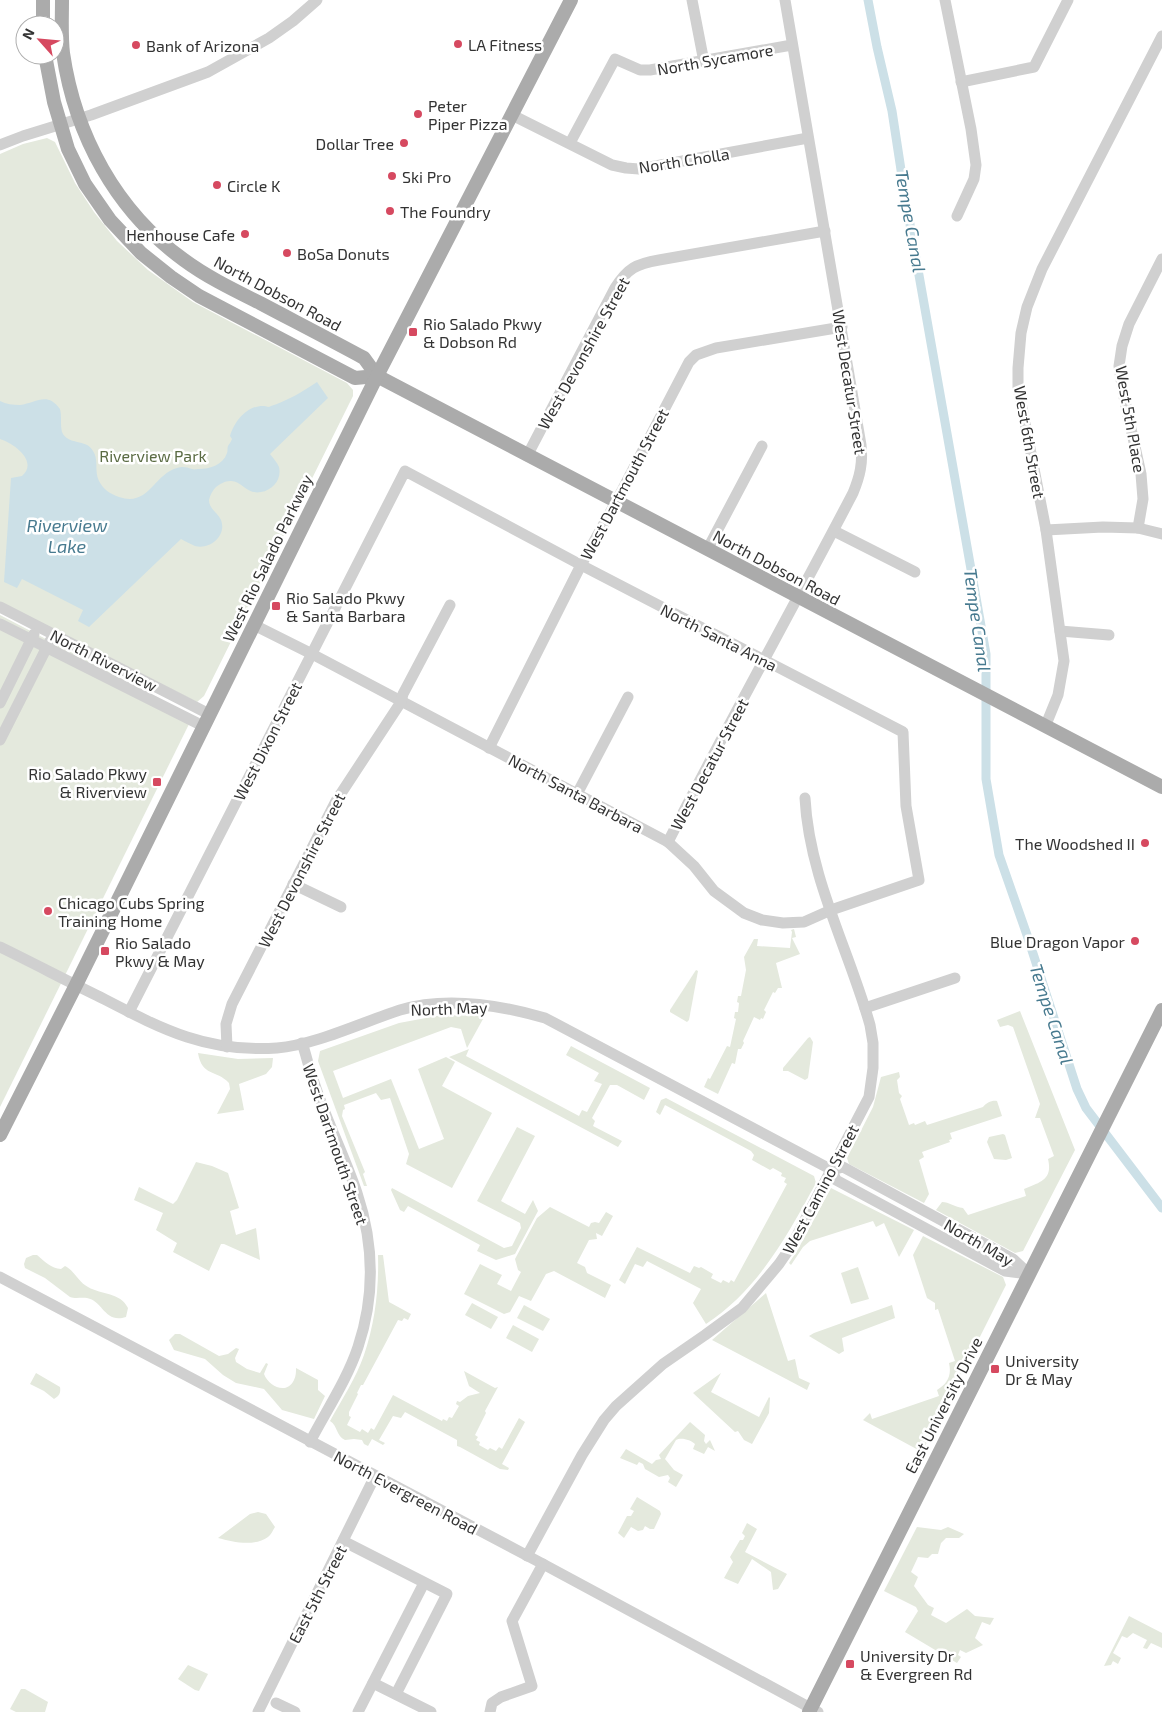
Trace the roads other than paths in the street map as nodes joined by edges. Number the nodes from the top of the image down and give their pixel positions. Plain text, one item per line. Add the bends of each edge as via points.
1 (43, 0) edge
2 (62, 0) edge
3 (317, 0) edge
4 (571, 0) edge
5 (692, 0) edge
6 (785, 0) edge
7 (945, 0) edge
8 (1068, 0) edge
9 (43, 15) edge
10 (1162, 36) edge
11 (792, 45) junction
12 (704, 62) junction
13 (47, 65) edge
14 (962, 82) junction
15 (512, 115) junction
16 (79, 118) junction
17 (60, 125) junction
18 (808, 138) junction
19 (570, 143) junction
20 (0, 146) edge
21 (957, 216) dead end
22 (825, 232) junction
23 (1162, 259) edge
24 (842, 326) junction
25 (377, 376) junction
26 (762, 446) dead end
27 (528, 456) junction
28 (405, 471) joint
29 (616, 502) junction
30 (1138, 528) junction
31 (1046, 530) junction
32 (834, 531) junction
33 (1162, 534) edge
34 (707, 550) junction
35 (581, 565) junction
36 (915, 572) dead end
37 (798, 598) junction
38 (450, 605) dead end
39 (0, 607) edge
40 (0, 624) edge
41 (254, 625) junction
42 (38, 626) junction
43 (1060, 631) junction
44 (53, 634) junction
45 (1109, 635) dead end
46 (31, 640) junction
47 (46, 647) junction
48 (312, 654) junction
49 (764, 660) junction
50 (628, 697) dead end
51 (401, 702) junction
52 (0, 703) edge
53 (206, 720) junction
54 (1045, 727) junction
55 (0, 740) edge
56 (490, 748) junction
57 (1162, 787) edge
58 (577, 794) junction
59 (805, 798) dead end
60 (668, 842) junction
61 (919, 880) joint
62 (293, 884) junction
63 (341, 907) dead end
64 (831, 910) junction
65 (0, 947) edge
66 (956, 978) dead end
67 (76, 985) junction
68 (865, 1008) junction
69 (1162, 1010) edge
70 (129, 1012) junction
71 (302, 1043) junction
72 (227, 1047) junction
73 (0, 1135) edge
74 (832, 1170) junction
75 (1029, 1274) junction
76 (0, 1277) edge
77 (310, 1442) junction
78 (376, 1476) junction
79 (343, 1541) junction
80 (527, 1556) junction
81 (542, 1564) junction
82 (424, 1583) junction
83 (373, 1683) junction
84 (396, 1694) junction
85 (276, 1703) dead end
86 (812, 1711) edge
87 (258, 1712) edge
88 (295, 1712) edge
89 (358, 1712) edge
90 (431, 1712) edge
91 (490, 1712) edge

1 - 9 main road
2 - 16 main road, North Dobson Road via 63,51
3 - 16 street via 269,38 208,72
4 - 15 main road, West Rio Salado Parkway
5 - 12 street
6 - 11 street, West Decatur Street
7 - 14 street
8 - 14 street via 1034,67
10 - 31 street, West 6th Street via 1042,269 1020,333 1018,387
11 - 12 street, North Sycamore
11 - 18 street, West Decatur Street
12 - 19 street, North Sycamore via 640,70 615,59
13 - 17 main road, North Dobson Road
14 - 21 street via 976,165 971,187
15 - 19 street, North Cholla
15 - 25 main road, West Rio Salado Parkway
16 - 17 street
16 - 25 main road, North Dobson Road via 109,182 156,237 208,276 364,358
17 - 20 street
17 - 25 main road, North Dobson Road via 85,184 110,220 141,253 171,277 199,296 355,378
18 - 19 street, North Cholla via 640,169 612,165
18 - 22 street, West Decatur Street
22 - 24 street, West Decatur Street
22 - 27 street, West Devonshire Street via 643,262 632,268 615,288
23 - 30 street, West 5th Place via 1129,324 1119,366 1142,474
24 - 29 street, West Dartmouth Street via 716,348 696,355 683,373
24 - 32 street, West Decatur Street via 863,457 853,493
25 - 27 main road, North Dobson Road
25 - 41 main road, West Rio Salado Parkway
26 - 34 street
27 - 29 main road, North Dobson Road
28 - 35 street, North Santa Anna
28 - 48 street, West Dixon Street
29 - 34 main road, North Dobson Road
29 - 35 street, West Dartmouth Street
30 - 31 street
30 - 33 street
31 - 43 street, West 6th Street
32 - 36 street
32 - 37 street, West Decatur Street
34 - 37 main road, North Dobson Road
35 - 49 street, North Santa Anna
35 - 56 street, West Dartmouth Street
37 - 49 street, West Decatur Street
37 - 54 main road, North Dobson Road
38 - 51 street, West Devonshire Street
39 - 42 street, North Riverview
40 - 46 street, North Riverview
41 - 48 street, North Santa Barbara
41 - 53 main road, West Rio Salado Parkway
42 - 44 street, North Riverview
42 - 46 street
43 - 45 street
43 - 54 street, West 6th Street via 1064,661 1062,676
44 - 47 street
44 - 53 street, North Riverview
46 - 47 street, North Riverview
46 - 52 street
47 - 53 street, North Riverview
47 - 55 street
48 - 51 street, North Santa Barbara
48 - 70 street, West Dixon Street
49 - 60 street, West Decatur Street
49 - 61 street, North Santa Anna via 903,732 906,806
50 - 58 street
51 - 56 street, North Santa Barbara
51 - 62 street, West Devonshire Street via 336,801
53 - 67 main road, West Rio Salado Parkway
54 - 57 main road, North Dobson Road
56 - 58 street, North Santa Barbara
58 - 60 street, North Santa Barbara
59 - 64 street, West Camino Street via 806,822
60 - 64 street, North Santa Barbara via 694,866 714,891 744,913 783,923 804,922
61 - 64 street, North Santa Barbara
62 - 63 street
62 - 72 street, West Devonshire Street via 232,1004 226,1024
64 - 68 street, West Camino Street
65 - 67 street, North May
66 - 68 street
67 - 70 street, North May
67 - 73 main road, West Rio Salado Parkway
68 - 74 street, West Camino Street via 873,1043 869,1097
69 - 75 main road, East University Drive
70 - 72 street, North May via 171,1032
71 - 72 street, North May via 278,1048
71 - 74 street, North May via 402,1009 464,1004 522,1011 559,1024
71 - 77 street, West Dartmouth Street via 357,1194 367,1238 371,1285 358,1347
74 - 75 street, North May via 836,1180 1005,1271
74 - 80 street, West Camino Street via 792,1245 742,1308 648,1375 604,1420
75 - 86 main road, East University Drive
76 - 77 street, North Evergreen Road
77 - 78 street, North Evergreen Road
78 - 79 street, East 5th Street
78 - 80 street, North Evergreen Road
79 - 82 street
79 - 87 street, East 5th Street
80 - 81 street, North Evergreen Road
81 - 86 street, North Evergreen Road
81 - 91 street via 512,1621 532,1686 501,1697 492,1703
82 - 83 street
82 - 84 street via 447,1594
83 - 84 street
83 - 89 street
84 - 90 street
85 - 88 street

